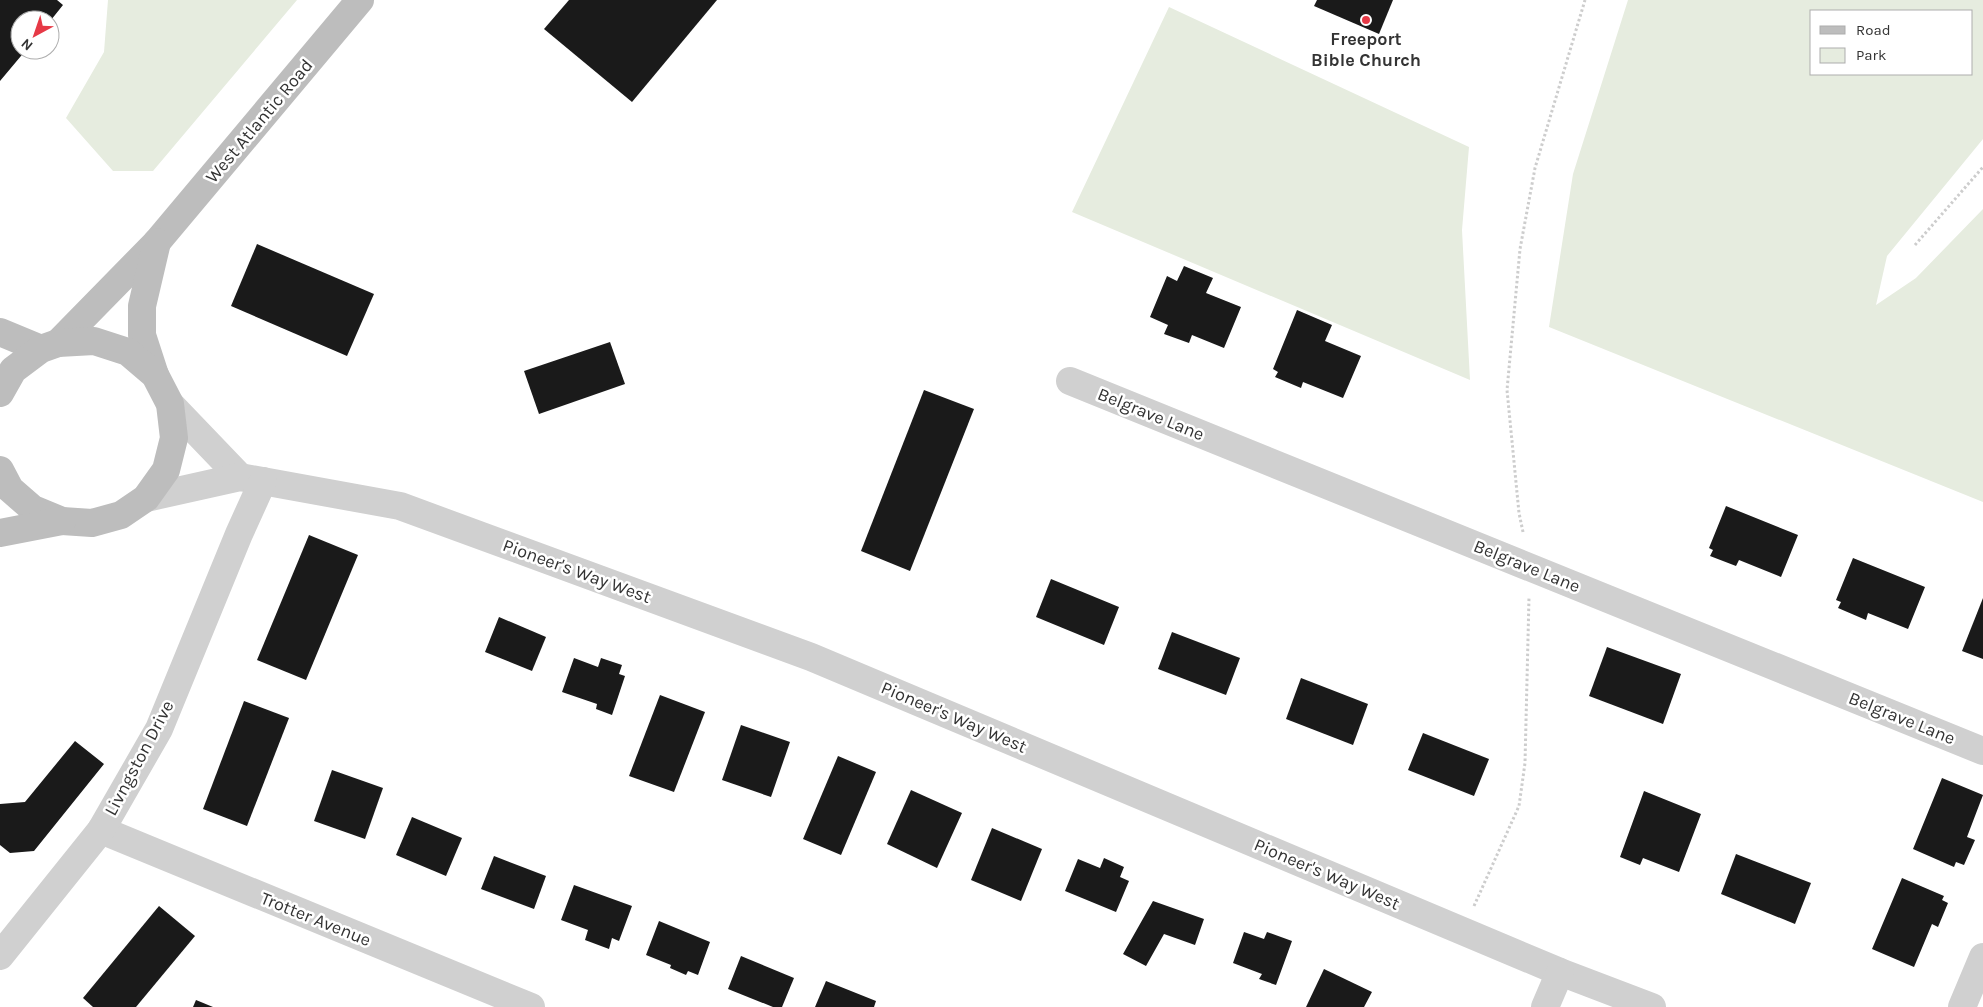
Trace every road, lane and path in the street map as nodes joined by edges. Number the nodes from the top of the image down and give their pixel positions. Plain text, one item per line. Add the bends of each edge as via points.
1 (360, 0) edge
2 (1585, 0) edge
3 (1983, 167) edge
4 (157, 242) junction
5 (1915, 245) dead end
6 (0, 332) edge
7 (50, 346) junction
8 (155, 375) junction
9 (1070, 381) dead end
10 (0, 393) edge
11 (170, 404) junction
12 (0, 470) edge
13 (252, 479) junction
14 (146, 498) junction
15 (62, 521) junction
16 (0, 532) edge
17 (1530, 567) junction
18 (1983, 751) edge
19 (101, 830) junction
20 (1462, 931) junction
21 (0, 956) edge
22 (1983, 956) edge
23 (1560, 972) junction
24 (531, 1007) edge
25 (1544, 1007) edge
26 (1652, 1007) edge
27 (1962, 1007) edge

1 - 4 main road, West Atlantic Road
2 - 17 path via 1535,168 1520,249 1507,390 1518,513
3 - 5 path
4 - 7 main road, West Atlantic Road
4 - 8 main road, West Atlantic Road via 142,306 142,335
6 - 7 main road
7 - 8 main road via 94,341 128,352
7 - 10 main road, West Atlantic Road via 14,370
8 - 11 main road
9 - 17 street, Belgrave Lane
11 - 13 street
11 - 14 main road via 174,438 166,470
12 - 15 main road via 10,489 33,509
13 - 14 street, Pioneer's Way West
13 - 19 street, Livngston Drive via 236,543 159,729
13 - 20 street, Pioneer's Way West via 400,506 811,657
14 - 15 main road via 121,515 92,523
15 - 16 main road
17 - 18 street, Belgrave Lane
17 - 20 path via 1525,763 1519,806
19 - 21 street, Livngston Drive
19 - 24 street, Trotter Avenue
20 - 23 street, Pioneer's Way West
22 - 27 street
23 - 25 street
23 - 26 street, Pioneer's Way West

